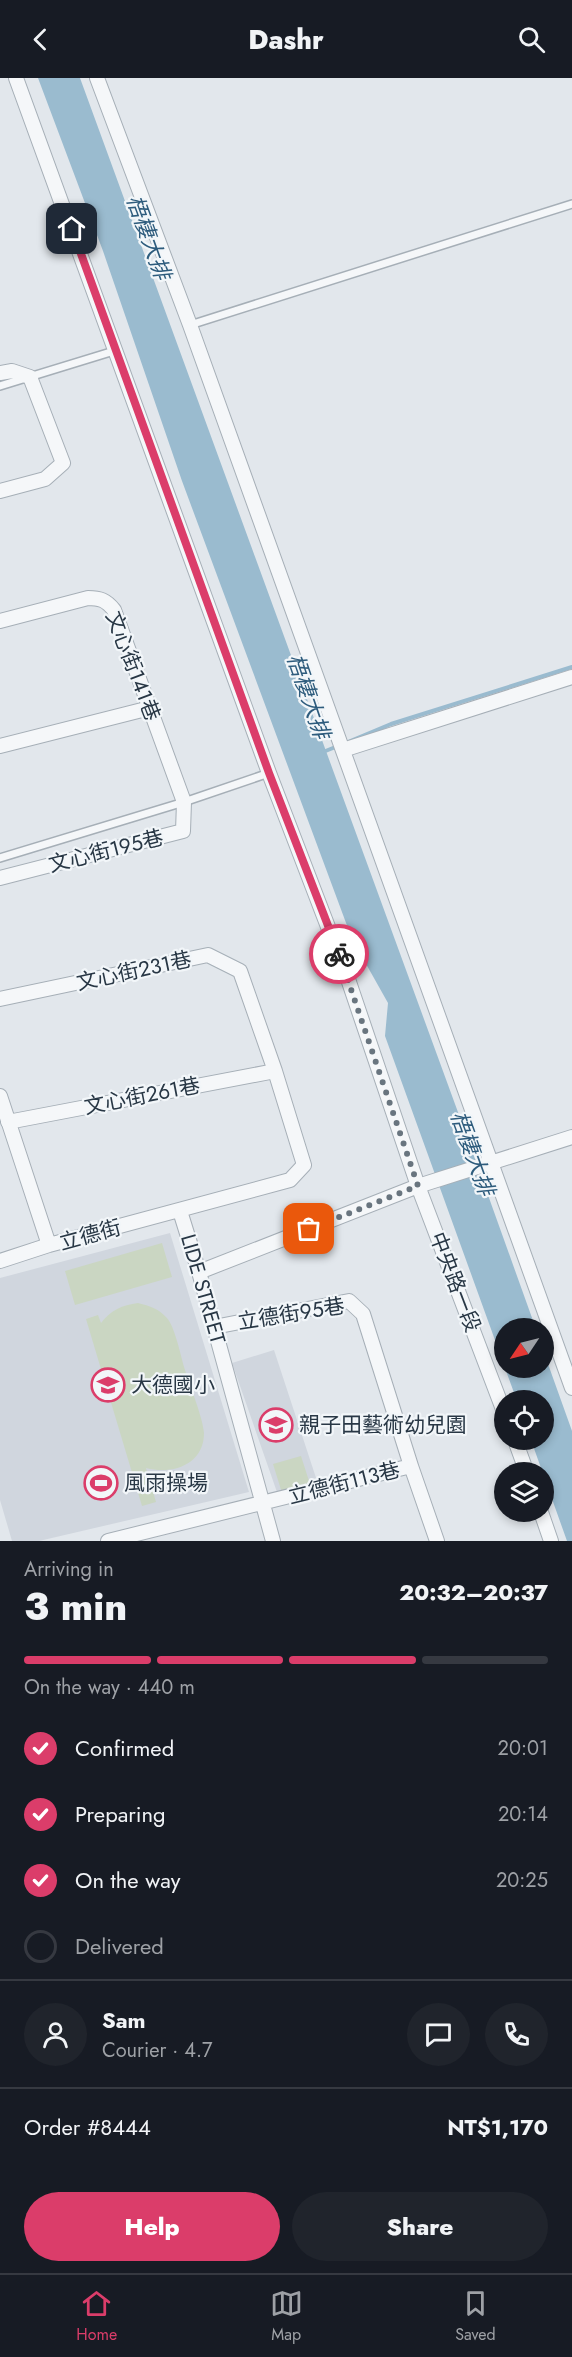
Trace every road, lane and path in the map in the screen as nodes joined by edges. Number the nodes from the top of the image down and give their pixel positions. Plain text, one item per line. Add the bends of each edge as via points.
1 (16, 78) edge
2 (98, 78) edge
3 (572, 204) edge
4 (190, 325) junction
5 (114, 351) junction
6 (0, 373) edge
7 (30, 378) junction
8 (0, 386) edge
9 (0, 491) edge
10 (0, 621) edge
11 (572, 677) edge
12 (150, 708) junction
13 (0, 746) edge
14 (343, 750) junction
15 (269, 773) junction
16 (184, 801) junction
17 (0, 858) edge
18 (0, 878) edge
19 (0, 999) edge
20 (275, 1071) junction
21 (0, 1096) edge
22 (8, 1122) junction
23 (572, 1137) edge
24 (491, 1161) junction
25 (304, 1165) joint
26 (418, 1186) junction
27 (180, 1211) junction
28 (49, 1245) junction
29 (0, 1261) edge
30 (199, 1272) junction
31 (214, 1327) junction
32 (568, 1367) edge
33 (572, 1388) edge
34 (496, 1390) edge
35 (395, 1418) joint
36 (411, 1466) junction
37 (262, 1503) junction
38 (544, 1522) edge
39 (108, 1541) edge
40 (273, 1541) edge
41 (437, 1541) edge
42 (551, 1541) edge

1 - 5 street, 中央路一段
2 - 4 street
3 - 4 lane
4 - 14 street
5 - 7 lane
5 - 15 street, 中央路一段
6 - 7 street via 12,371
7 - 8 lane
7 - 9 street via 63,464 45,479
10 - 12 street, 文心街141巷 via 88,598 107,601 114,610
11 - 14 street
12 - 13 street
12 - 16 street, 文心街141巷
14 - 24 street
15 - 16 lane
15 - 26 street, 中央路一段 via 348,979
16 - 17 lane
16 - 18 street, 文心街195巷 via 183,831
19 - 20 street, 文心街231巷 via 208,955 240,970
20 - 22 street, 文心街261巷
20 - 25 street, 文心街231巷
21 - 22 street
22 - 28 street
23 - 24 street
24 - 26 street
24 - 32 street
25 - 27 street, 立德街 via 290,1180
26 - 30 street
26 - 34 street, 中央路一段
27 - 28 street, 立德街
27 - 30 street, LIDE STREET
28 - 29 street, 立德街
30 - 31 street, LIDE STREET
31 - 35 street, 立德街95巷 via 349,1301 363,1314
31 - 37 street, LIDE STREET
32 - 33 street
35 - 36 street, 立德街113巷
36 - 37 street, 立德街113巷
36 - 41 street
37 - 39 street, 立德街113巷
37 - 40 street, LIDE STREET
38 - 42 street

